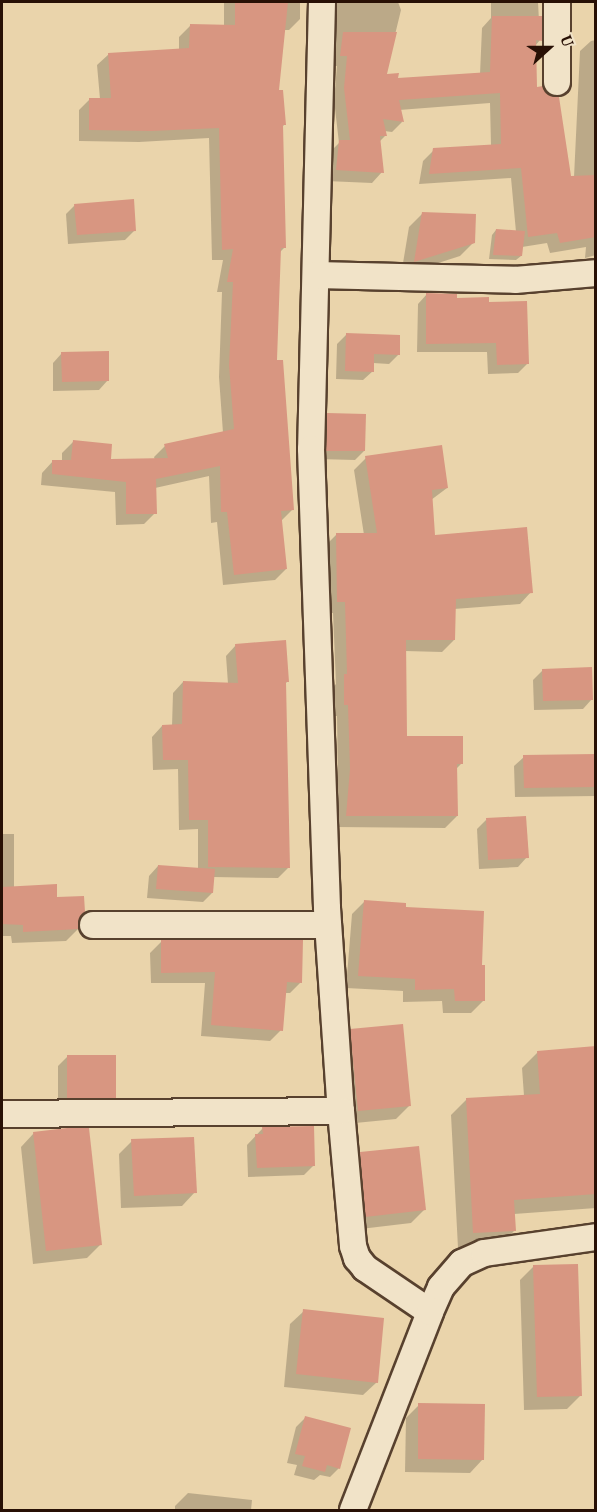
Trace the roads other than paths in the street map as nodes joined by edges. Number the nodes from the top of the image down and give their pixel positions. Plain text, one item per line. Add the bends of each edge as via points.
1 (322, 2) edge
2 (557, 2) edge
3 (557, 82) dead end
4 (596, 273) edge
5 (316, 275) junction
6 (93, 925) dead end
7 (328, 925) junction
8 (340, 1111) junction
9 (2, 1114) edge
10 (596, 1237) edge
11 (430, 1312) junction
12 (353, 1510) edge

1 - 5 street
2 - 3 street
4 - 5 street via 515,280
5 - 7 street via 312,449
6 - 7 street
7 - 8 street
8 - 9 street
8 - 11 street via 357,1258 365,1268
10 - 11 street via 484,1252 462,1263 441,1287
11 - 12 street

